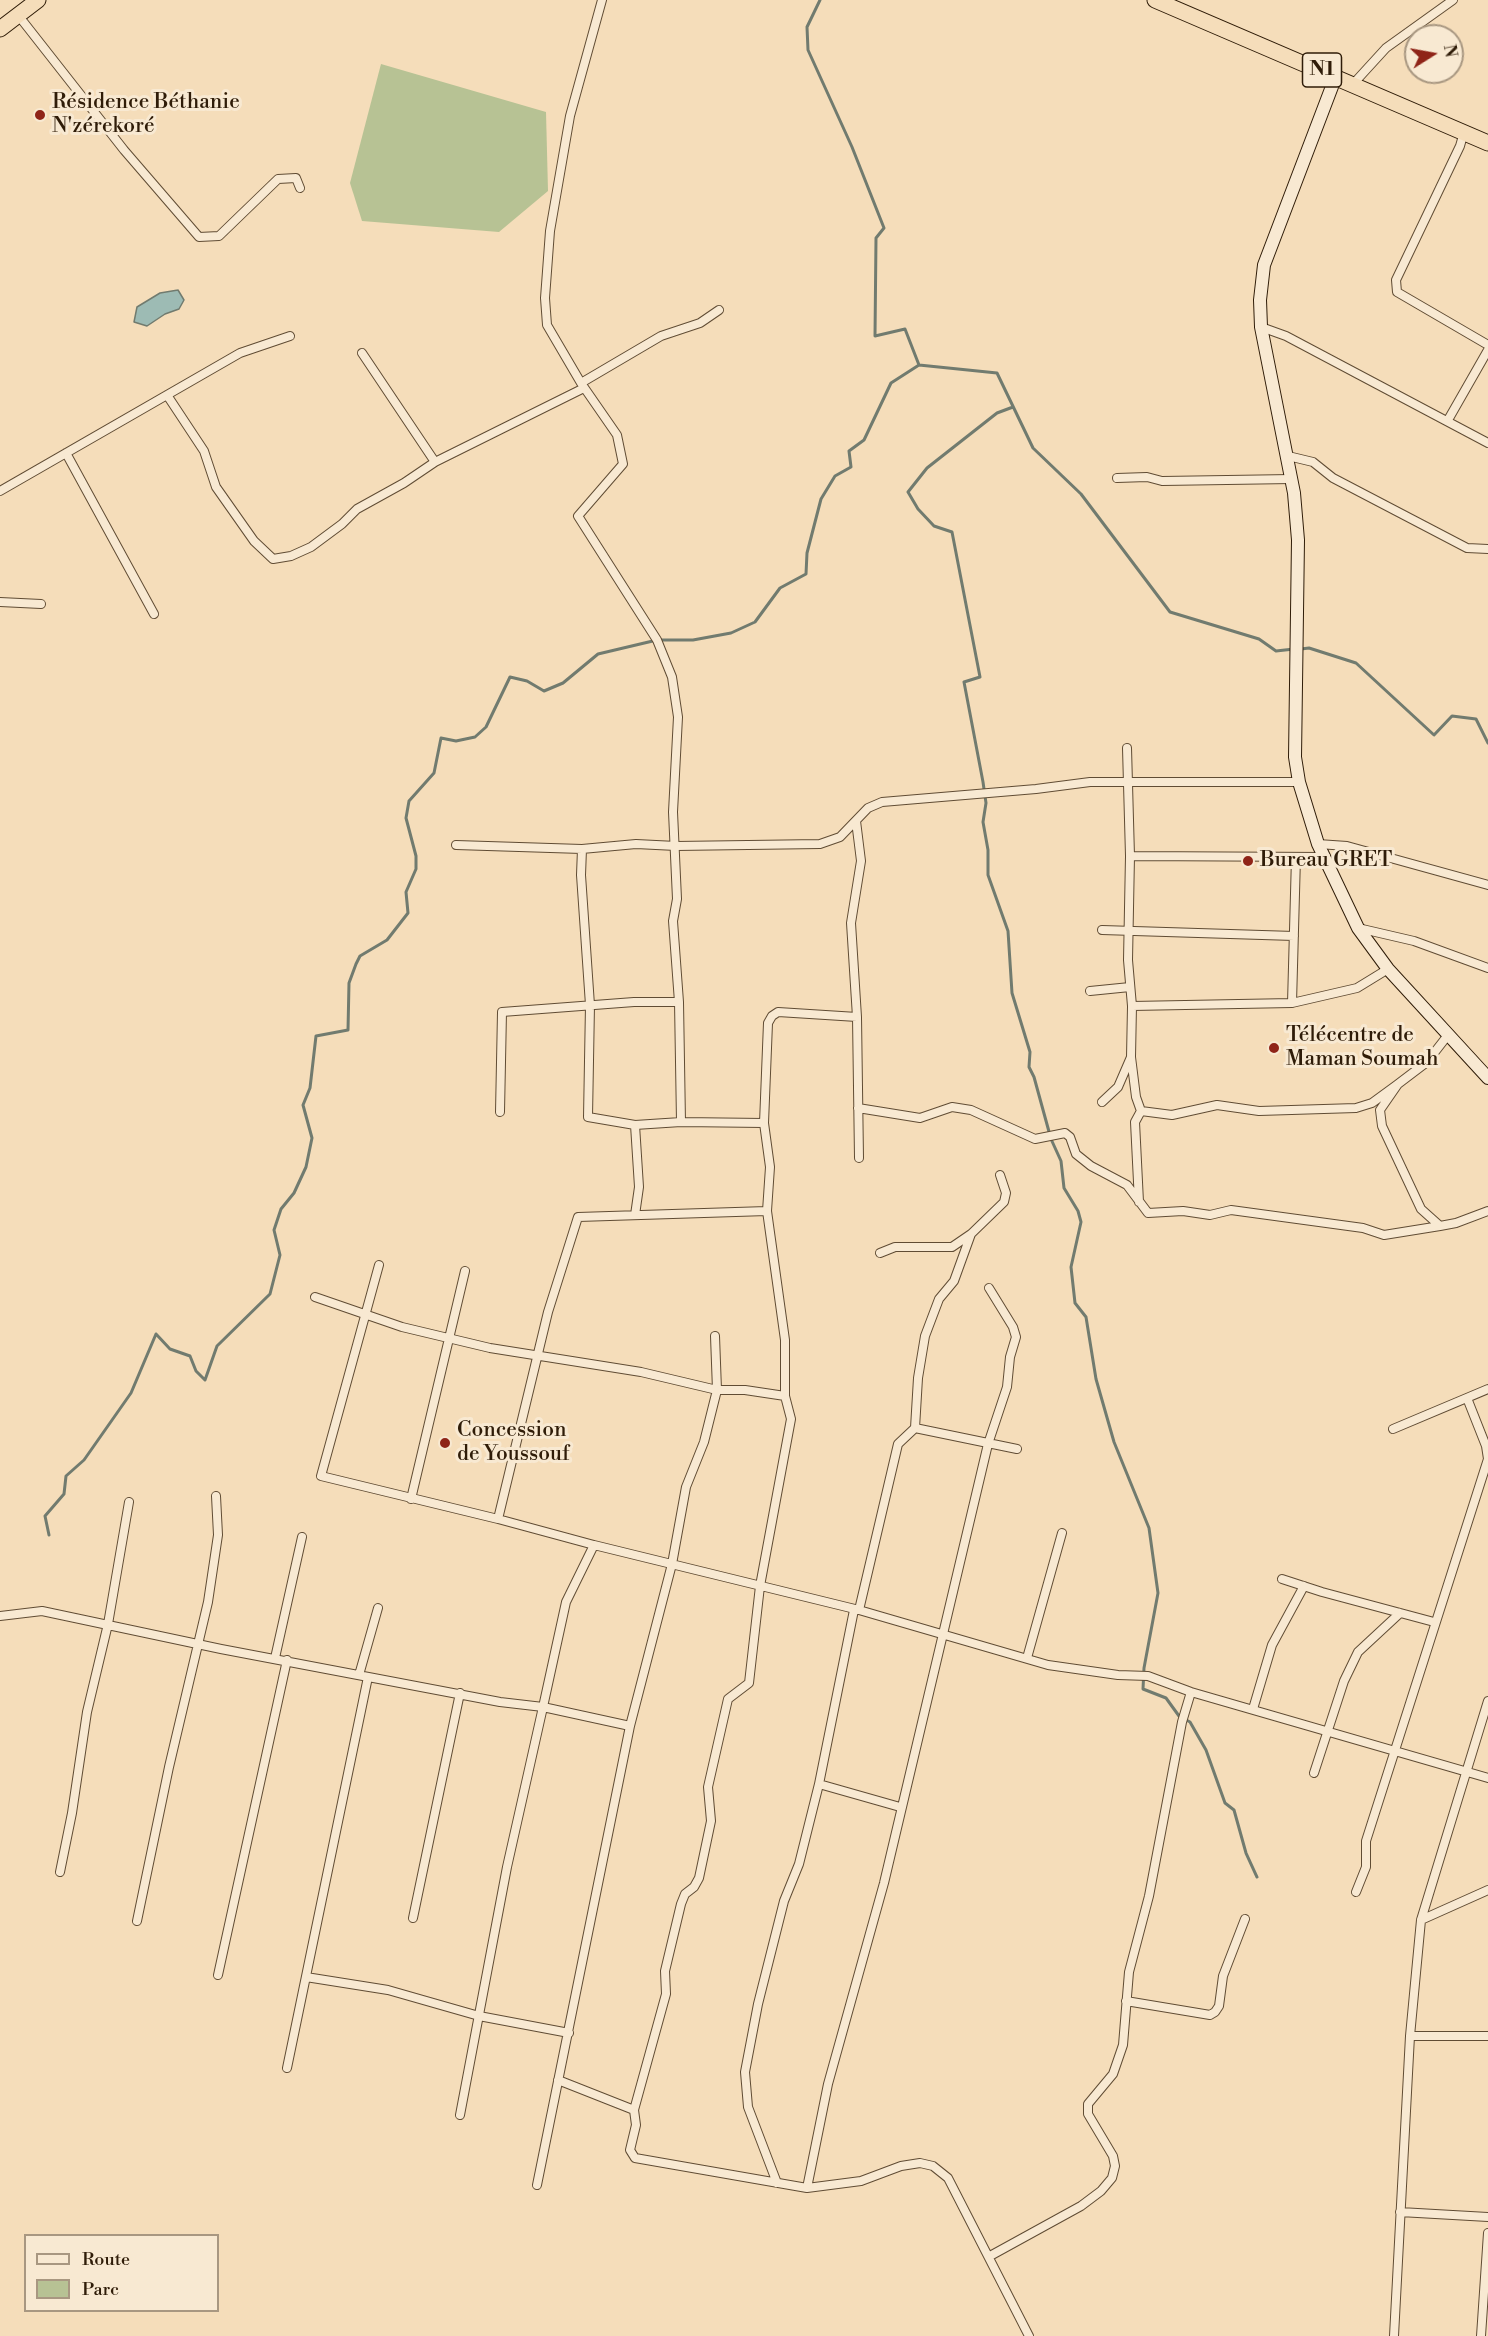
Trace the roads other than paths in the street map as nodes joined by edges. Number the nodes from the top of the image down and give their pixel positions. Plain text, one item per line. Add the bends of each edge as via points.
1 (38, 0) edge
2 (602, 0) edge
3 (1155, 0) edge
4 (1453, 0) edge
5 (18, 15) junction
6 (0, 29) edge
7 (1336, 76) junction
8 (1354, 83) junction
9 (1464, 132) junction
10 (1488, 143) edge
11 (300, 188) dead end
12 (719, 310) dead end
13 (1261, 327) junction
14 (290, 336) dead end
15 (1488, 345) edge
16 (1488, 350) edge
17 (362, 353) dead end
18 (583, 386) junction
19 (167, 395) junction
20 (1448, 420) junction
21 (1488, 443) edge
22 (66, 453) junction
23 (1288, 456) junction
24 (435, 462) junction
25 (1117, 478) dead end
26 (1292, 479) junction
27 (0, 491) edge
28 (1488, 549) edge
29 (0, 602) edge
30 (41, 604) dead end
31 (154, 614) dead end
32 (1126, 748) dead end
33 (1126, 782) junction
34 (1299, 782) junction
35 (856, 821) junction
36 (1318, 844) junction
37 (456, 845) dead end
38 (676, 846) junction
39 (582, 849) junction
40 (1130, 856) junction
41 (1296, 857) junction
42 (1324, 857) junction
43 (1488, 885) edge
44 (1358, 928) junction
45 (1102, 930) dead end
46 (1128, 931) junction
47 (1294, 936) junction
48 (1488, 968) edge
49 (1388, 969) junction
50 (1130, 987) junction
51 (1090, 992) dead end
52 (679, 1002) junction
53 (1292, 1003) junction
54 (590, 1005) junction
55 (1132, 1006) junction
56 (857, 1017) junction
57 (1448, 1035) junction
58 (1131, 1057) junction
59 (1488, 1078) edge
60 (1398, 1084) junction
61 (1102, 1102) dead end
62 (858, 1108) junction
63 (1141, 1111) junction
64 (500, 1112) dead end
65 (681, 1122) junction
66 (764, 1123) junction
67 (635, 1125) junction
68 (859, 1158) dead end
69 (1000, 1175) dead end
70 (1139, 1202) junction
71 (766, 1211) junction
72 (1488, 1211) edge
73 (635, 1215) junction
74 (1440, 1226) junction
75 (971, 1234) junction
76 (880, 1253) dead end
77 (379, 1265) dead end
78 (465, 1271) dead end
79 (989, 1288) dead end
80 (315, 1297) dead end
81 (367, 1315) junction
82 (715, 1336) dead end
83 (451, 1339) junction
84 (538, 1357) junction
85 (1488, 1389) edge
86 (717, 1390) junction
87 (785, 1396) junction
88 (1467, 1398) junction
89 (915, 1428) junction
90 (1393, 1430) dead end
91 (988, 1444) junction
92 (1017, 1449) dead end
93 (216, 1496) dead end
94 (411, 1499) junction
95 (129, 1502) dead end
96 (498, 1519) junction
97 (1062, 1533) dead end
98 (302, 1537) dead end
99 (594, 1545) junction
100 (672, 1564) junction
101 (1282, 1579) dead end
102 (760, 1586) junction
103 (1304, 1587) junction
104 (378, 1608) dead end
105 (857, 1610) junction
106 (1400, 1613) junction
107 (0, 1616) edge
108 (1434, 1622) junction
109 (108, 1624) junction
110 (945, 1633) junction
111 (199, 1644) junction
112 (276, 1658) junction
113 (1027, 1658) junction
114 (287, 1660) junction
115 (364, 1676) junction
116 (1191, 1692) junction
117 (460, 1693) junction
118 (1488, 1701) edge
119 (543, 1707) junction
120 (1253, 1709) junction
121 (630, 1726) junction
122 (1327, 1731) junction
123 (1394, 1750) junction
124 (1466, 1771) junction
125 (1314, 1773) dead end
126 (1488, 1778) edge
127 (819, 1784) junction
128 (900, 1807) junction
129 (60, 1872) dead end
130 (1488, 1890) edge
131 (1356, 1892) dead end
132 (413, 1918) dead end
133 (1245, 1919) dead end
134 (1421, 1920) junction
135 (137, 1921) dead end
136 (218, 1975) dead end
137 (306, 1977) junction
138 (1126, 2001) junction
139 (479, 2016) junction
140 (569, 2033) junction
141 (1410, 2036) junction
142 (1488, 2036) edge
143 (287, 2068) dead end
144 (558, 2080) junction
145 (634, 2110) junction
146 (460, 2115) dead end
147 (777, 2183) junction
148 (537, 2185) dead end
149 (807, 2188) junction
150 (1400, 2212) junction
151 (1488, 2217) edge
152 (1488, 2233) edge
153 (990, 2256) junction
154 (1029, 2336) edge
155 (1394, 2336) edge
156 (1481, 2336) edge

1 - 5 highway
2 - 18 street via 570,116 550,231 545,298 547,325
3 - 7 highway, N1
4 - 8 street via 1386,48
5 - 6 highway
5 - 11 street via 124,150 199,237 219,236 278,179 296,178
7 - 8 highway, N1
7 - 13 street via 1264,265
8 - 9 highway, N1
9 - 10 highway, N1
9 - 15 street via 1396,280 1397,292
12 - 18 street via 700,323 661,336
13 - 20 street via 1286,336
13 - 23 street
14 - 19 street via 240,353
16 - 20 street
17 - 24 street
18 - 24 street
18 - 38 street via 617,435 623,464 578,516 641,614 669,669 678,717 673,812
19 - 22 street
19 - 24 street via 204,451 216,487 254,541 273,559 311,547 357,509
20 - 21 street
22 - 27 street
22 - 31 street
23 - 26 street
23 - 28 street via 1313,462 1333,478 1467,548
25 - 26 street
26 - 34 street via 1298,540 1295,757
29 - 30 street
32 - 33 street
33 - 34 street
33 - 35 street via 882,802 868,808
33 - 40 street
34 - 36 street
35 - 38 street via 840,837 820,844
35 - 56 street via 861,861 851,923
36 - 42 street
36 - 43 street via 1347,846
37 - 39 street
38 - 39 street via 636,844
38 - 52 street via 677,898 673,921
39 - 54 street
40 - 41 street
40 - 46 street
41 - 42 street
41 - 47 street
42 - 44 street
44 - 48 street via 1414,941
44 - 49 street
45 - 46 street
46 - 47 street
46 - 50 street
47 - 53 street
49 - 53 street via 1357,988
49 - 57 street
50 - 51 street
50 - 55 street
52 - 54 street
52 - 65 street
53 - 55 street
54 - 64 street via 502,1012
54 - 67 street via 588,1117
55 - 58 street
56 - 62 street
56 - 66 street via 778,1012 772,1016 768,1023
57 - 59 street
57 - 60 street via 1427,1062
58 - 61 street via 1118,1087
58 - 63 street
60 - 63 street via 1372,1103 1356,1108 1259,1111 1217,1105 1172,1115
60 - 74 street via 1380,1110 1382,1126 1421,1209
62 - 68 street
62 - 70 street via 920,1118 952,1107 971,1110 1035,1139 1065,1133 1076,1154 1126,1185
63 - 70 street via 1135,1122
65 - 66 street
65 - 67 street
66 - 71 street via 770,1167
67 - 73 street via 639,1187
69 - 75 street via 1006,1193 1004,1202
70 - 74 street via 1148,1213 1183,1211 1210,1215 1231,1210 1363,1228 1384,1235
71 - 73 street
71 - 87 street via 784,1340
72 - 74 street
73 - 84 street via 578,1217 562,1259
75 - 76 street via 952,1247 895,1247
75 - 89 street via 954,1281 939,1299 925,1336
77 - 81 street
78 - 83 street
79 - 91 street via 1016,1337 1007,1387
80 - 81 street
81 - 83 street
81 - 94 street via 321,1476
82 - 86 street
83 - 84 street
83 - 94 street
84 - 86 street via 641,1372
84 - 96 street
85 - 88 street
86 - 87 street
86 - 100 street via 704,1442 686,1487
87 - 102 street via 791,1419
88 - 90 street
88 - 108 street via 1488,1459
89 - 91 street
89 - 105 street via 898,1444
91 - 92 street
91 - 110 street
93 - 111 street via 218,1535
94 - 96 street
95 - 109 street
96 - 99 street
97 - 113 street
98 - 112 street
99 - 100 street
99 - 119 street via 566,1602
100 - 102 street
100 - 121 street
101 - 103 street
102 - 105 street
102 - 145 street via 749,1683 728,1700 708,1786 711,1821 699,1878 681,1904 665,1971 666,1994
103 - 106 street
103 - 120 street via 1272,1645
104 - 115 street
105 - 110 street
105 - 127 street
106 - 108 street
106 - 122 street via 1358,1652
107 - 109 street via 42,1611
108 - 123 street
109 - 111 street
109 - 129 street via 87,1712
110 - 113 street
110 - 128 street
111 - 112 street
111 - 135 street
112 - 114 street
113 - 116 street via 1048,1665 1148,1676
114 - 115 street
114 - 136 street
115 - 117 street
115 - 137 street
116 - 120 street
116 - 138 street via 1149,1896 1129,1972
117 - 119 street
117 - 132 street
118 - 124 street
119 - 121 street
119 - 139 street
120 - 122 street
121 - 140 street
122 - 123 street
122 - 125 street
123 - 124 street
123 - 131 street via 1366,1841 1366,1867
124 - 126 street
124 - 134 street
127 - 128 street
127 - 147 street via 799,1864 784,1901 745,2072 748,2107
128 - 149 street via 884,1883 828,2084
130 - 134 street
133 - 138 street via 1223,1976 1215,2012 1210,2015
134 - 141 street
137 - 139 street via 388,1990
137 - 143 street
138 - 153 street via 1118,2062 1088,2104 1088,2114 1113,2156 1112,2178 1081,2206
139 - 140 street
139 - 146 street
140 - 144 street
141 - 142 street
141 - 150 street
144 - 145 street
144 - 148 street
145 - 147 street via 636,2125 630,2150 635,2158
147 - 149 street
149 - 153 street via 861,2181 901,2166 933,2166 948,2178
150 - 151 street
150 - 155 street
152 - 156 street
153 - 154 street

